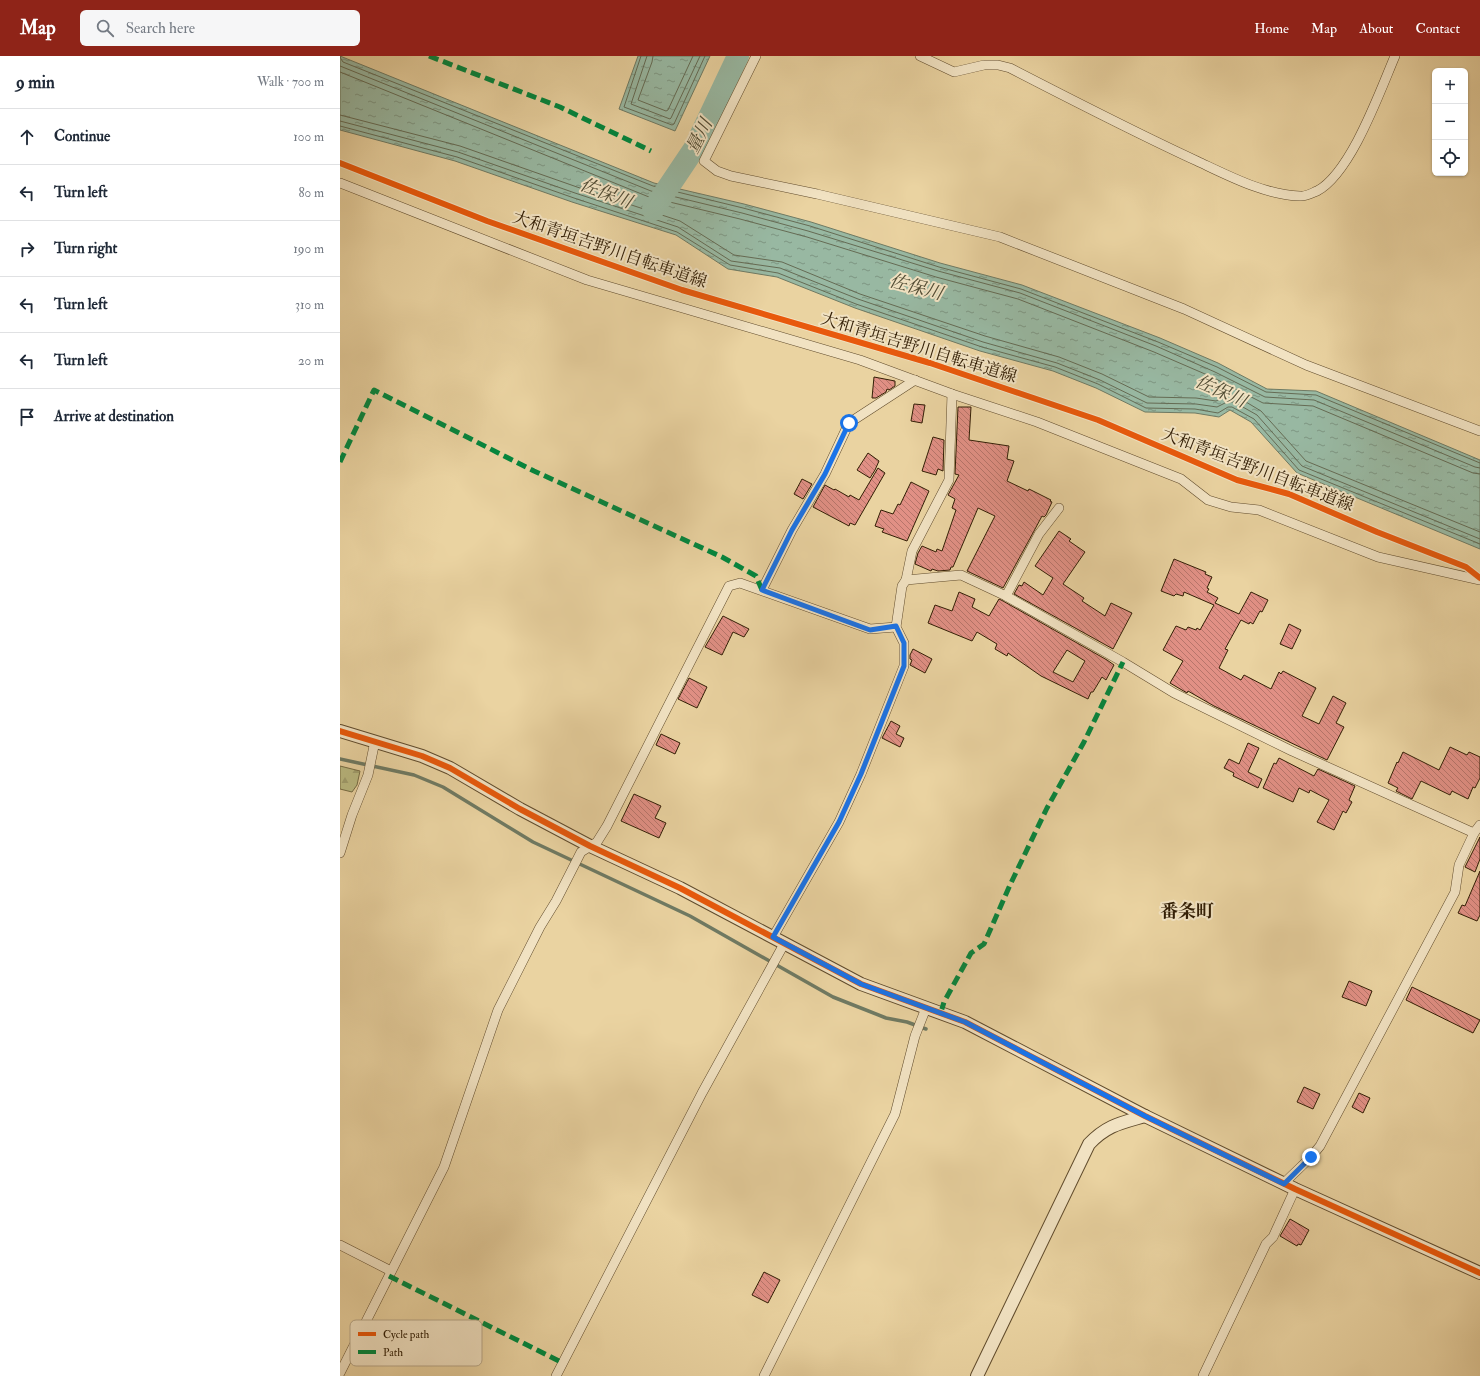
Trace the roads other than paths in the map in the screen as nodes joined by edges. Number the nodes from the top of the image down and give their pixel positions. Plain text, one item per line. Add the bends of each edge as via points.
1 (756, 56) edge
2 (920, 56) edge
3 (1395, 56) edge
4 (340, 183) edge
5 (915, 380) junction
6 (952, 394) junction
7 (1480, 430) edge
8 (1059, 508) dead end
9 (906, 580) junction
10 (1480, 580) edge
11 (762, 590) junction
12 (1006, 596) junction
13 (896, 626) junction
14 (340, 731) edge
15 (375, 741) junction
16 (1480, 825) edge
17 (1474, 833) junction
18 (590, 846) junction
19 (340, 853) edge
20 (773, 937) junction
21 (784, 944) junction
22 (926, 1008) junction
23 (1145, 1116) junction
24 (1289, 1186) junction
25 (340, 1245) edge
26 (391, 1271) junction
27 (1480, 1273) edge
28 (366, 1320) edge
29 (350, 1353) edge
30 (340, 1373) edge
31 (556, 1376) edge
32 (764, 1376) edge
33 (977, 1376) edge
34 (1203, 1376) edge

1 - 7 street via 704,161 717,171 1000,237 1184,310 1306,365
2 - 3 street via 954,72 984,65 1010,68 1158,143 1245,183 1302,197 1318,190 1330,180 1349,157
4 - 5 street via 587,280 860,360
5 - 6 street
5 - 11 street via 849,423 825,474 792,530
6 - 9 street via 949,480 912,551
6 - 10 street via 1037,422 1181,479 1208,500 1231,507 1259,510 1378,557
8 - 12 street via 1039,534
9 - 12 street via 961,575
9 - 13 street via 902,586
11 - 13 street via 870,630
11 - 18 street via 740,583 728,586 607,826 597,842
12 - 17 street via 1174,693 1292,751
13 - 20 street via 904,643 904,666 839,822
14 - 15 street
15 - 18 street via 450,768
15 - 19 street via 368,775
16 - 17 street
17 - 24 street via 1459,865 1455,892 1326,1134
18 - 20 street via 680,888
18 - 26 street via 581,852 498,1010 444,1167
20 - 21 street
21 - 22 street via 861,984
21 - 31 street via 702,1093
22 - 23 street via 965,1022
22 - 32 street via 915,1036 895,1114
23 - 24 street
23 - 33 street via 1108,1128 1089,1144
24 - 27 street
24 - 34 street via 1273,1237 1266,1244
25 - 26 street
26 - 28 street
29 - 30 street

